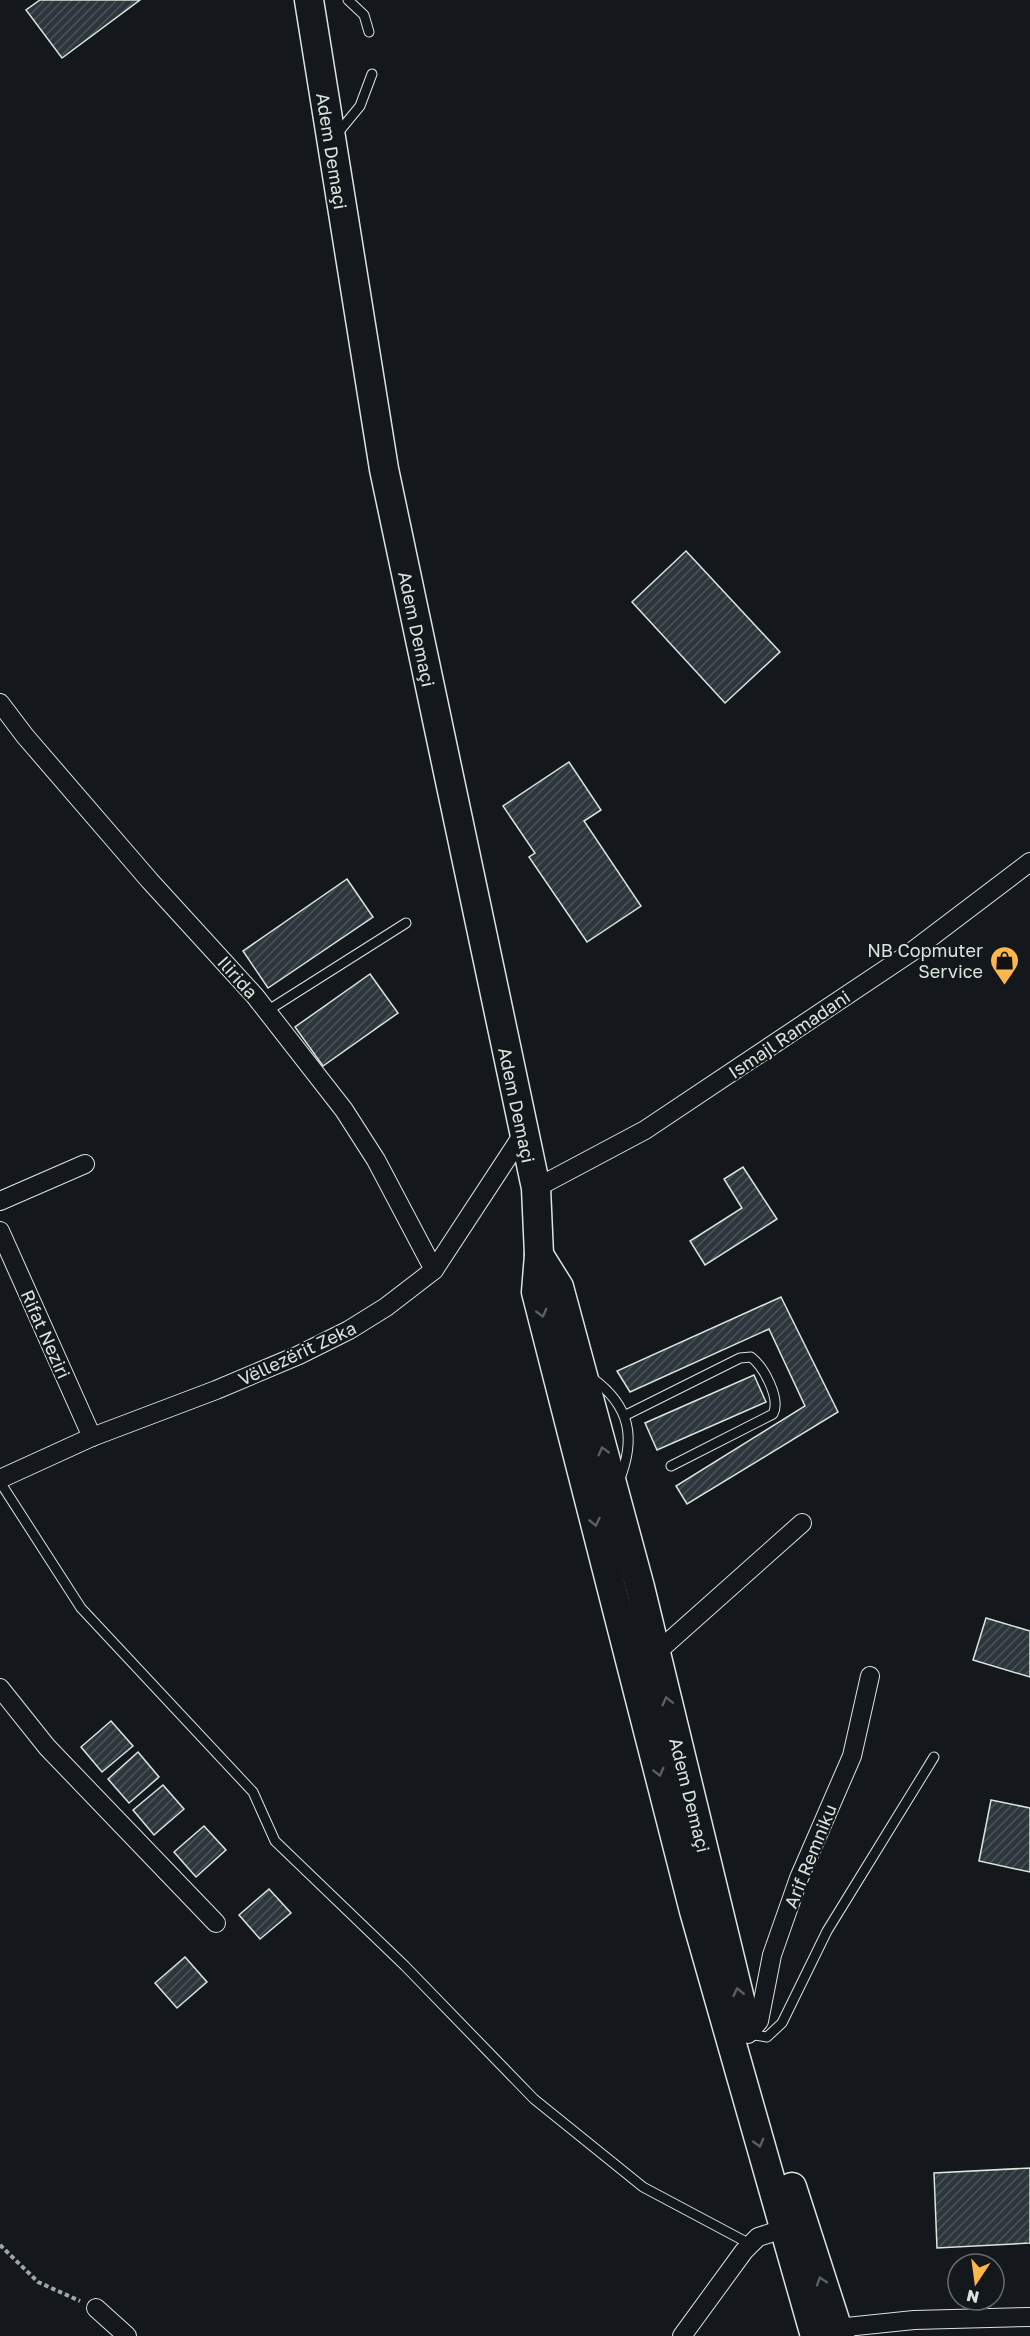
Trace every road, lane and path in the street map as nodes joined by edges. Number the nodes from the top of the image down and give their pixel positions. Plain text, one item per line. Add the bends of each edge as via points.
1 (309, 0) edge
2 (348, 0) edge
3 (369, 32) dead end
4 (372, 74) dead end
5 (330, 143) junction
6 (2, 709) edge
7 (1030, 862) edge
8 (406, 923) dead end
9 (267, 1011) junction
10 (523, 1134) junction
11 (85, 1164) dead end
12 (536, 1188) junction
13 (0, 1201) edge
14 (0, 1230) edge
15 (539, 1255) junction
16 (434, 1270) junction
17 (581, 1370) junction
18 (626, 1415) junction
19 (93, 1437) junction
20 (671, 1466) dead end
21 (0, 1480) edge
22 (614, 1495) junction
23 (801, 1523) dead end
24 (656, 1654) junction
25 (870, 1676) dead end
26 (0, 1688) edge
27 (934, 1757) dead end
28 (216, 1923) dead end
29 (748, 2034) junction
30 (783, 2229) junction
31 (750, 2244) junction
32 (0, 2245) edge
33 (96, 2308) joint
34 (1030, 2317) edge
35 (830, 2333) edge
36 (127, 2336) edge
37 (682, 2336) edge

1 - 5 main road, Adem Demaçi
2 - 3 lane via 364,15
4 - 5 lane via 360,106
5 - 10 main road, Adem Demaçi via 384,469
6 - 9 street, Ilirida
7 - 12 street, Ismajl Ramadani via 910,953 645,1130
8 - 9 lane
9 - 16 street, Ilirida via 344,1110 376,1160
10 - 12 main road, Adem Demaçi
10 - 16 street, Vëllezërit Zeka
11 - 13 street
12 - 15 main road, Adem Demaçi
14 - 19 street, Rifat Neziri
15 - 17 main road, Adem Demaçi via 559,1287
15 -> 30 main road, Adem Demaçi via 536,1292 694,1911
16 - 19 street, Vëllezërit Zeka via 386,1307 309,1350
17 - 18 lane via 611,1394
22 -> 17 main road, Adem Demaçi
18 - 20 lane via 740,1358 751,1357 758,1362 775,1399 773,1414
18 - 22 lane via 630,1445
19 - 21 street, Vëllezërit Zeka
21 - 31 lane via 81,1608 254,1792 274,1841 405,1966 534,2099 643,2187
22 - 24 main road, Adem Demaçi
23 - 24 street
29 -> 24 main road, Adem Demaçi
25 - 29 street, Arif Remniku via 852,1756 799,1878 772,1955 759,2021
26 - 28 street via 47,1747
27 - 29 lane via 826,1931 782,2023 767,2037
35 -> 29 main road, Adem Demaçi
30 - 31 street via 758,2237
30 - 35 main road, Adem Demaçi
31 - 37 street via 713,2289
32 - 33 path via 38,2282
33 - 36 street
34 - 35 street via 914,2320

